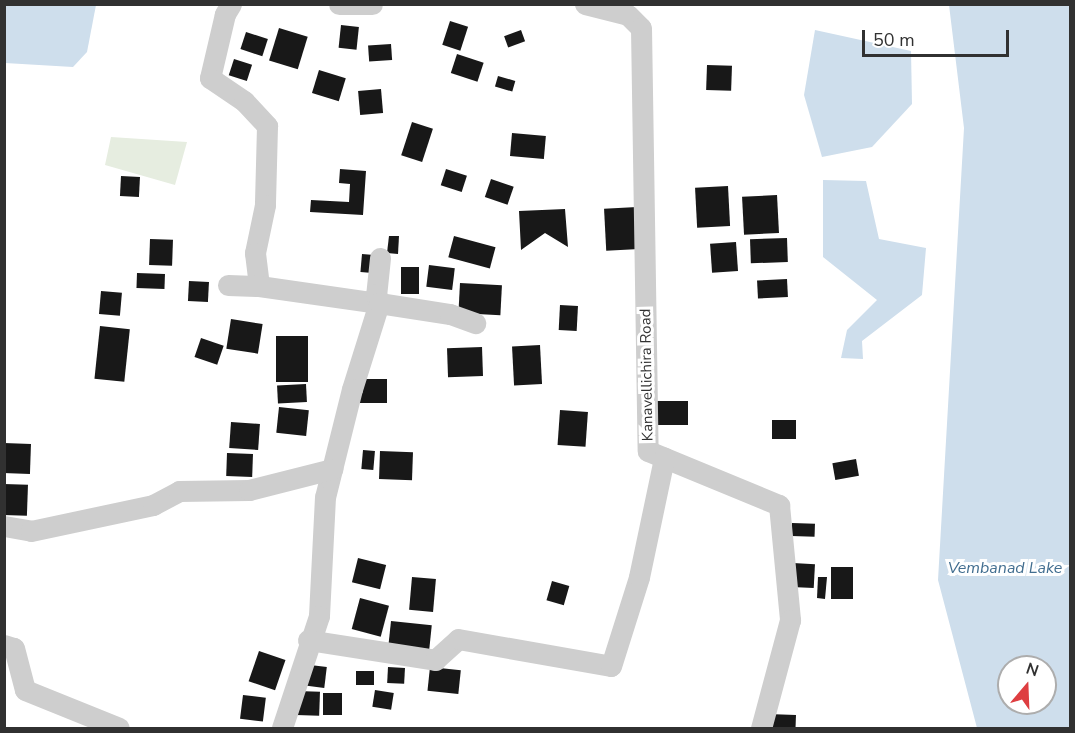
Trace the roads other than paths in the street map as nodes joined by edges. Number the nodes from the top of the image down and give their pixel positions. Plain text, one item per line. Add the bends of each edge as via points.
1 (231, 4) edge
2 (339, 4) edge
3 (372, 4) edge
4 (585, 4) edge
5 (380, 258) dead end
6 (228, 285) dead end
7 (259, 286) junction
8 (379, 303) junction
9 (475, 323) dead end
10 (664, 458) junction
11 (332, 469) junction
12 (4, 526) edge
13 (308, 640) junction
14 (4, 645) edge
15 (119, 729) edge
16 (282, 729) edge
17 (761, 729) edge

1 - 7 street via 225,14 210,78 244,101 267,126 265,205 255,253
2 - 3 street
4 - 10 street, Kanavellichira Road via 628,15 641,28 648,452
5 - 8 street via 376,294
6 - 7 street
7 - 8 street
8 - 9 street via 450,314
8 - 11 street
10 - 13 street via 639,577 611,666 458,639 435,660
10 - 17 street, Kanavellichira Road via 779,505 790,620
11 - 12 street via 249,490 179,491 153,505 31,531
11 - 13 street via 325,497 319,616
13 - 16 street
14 - 15 street via 14,648 25,690

